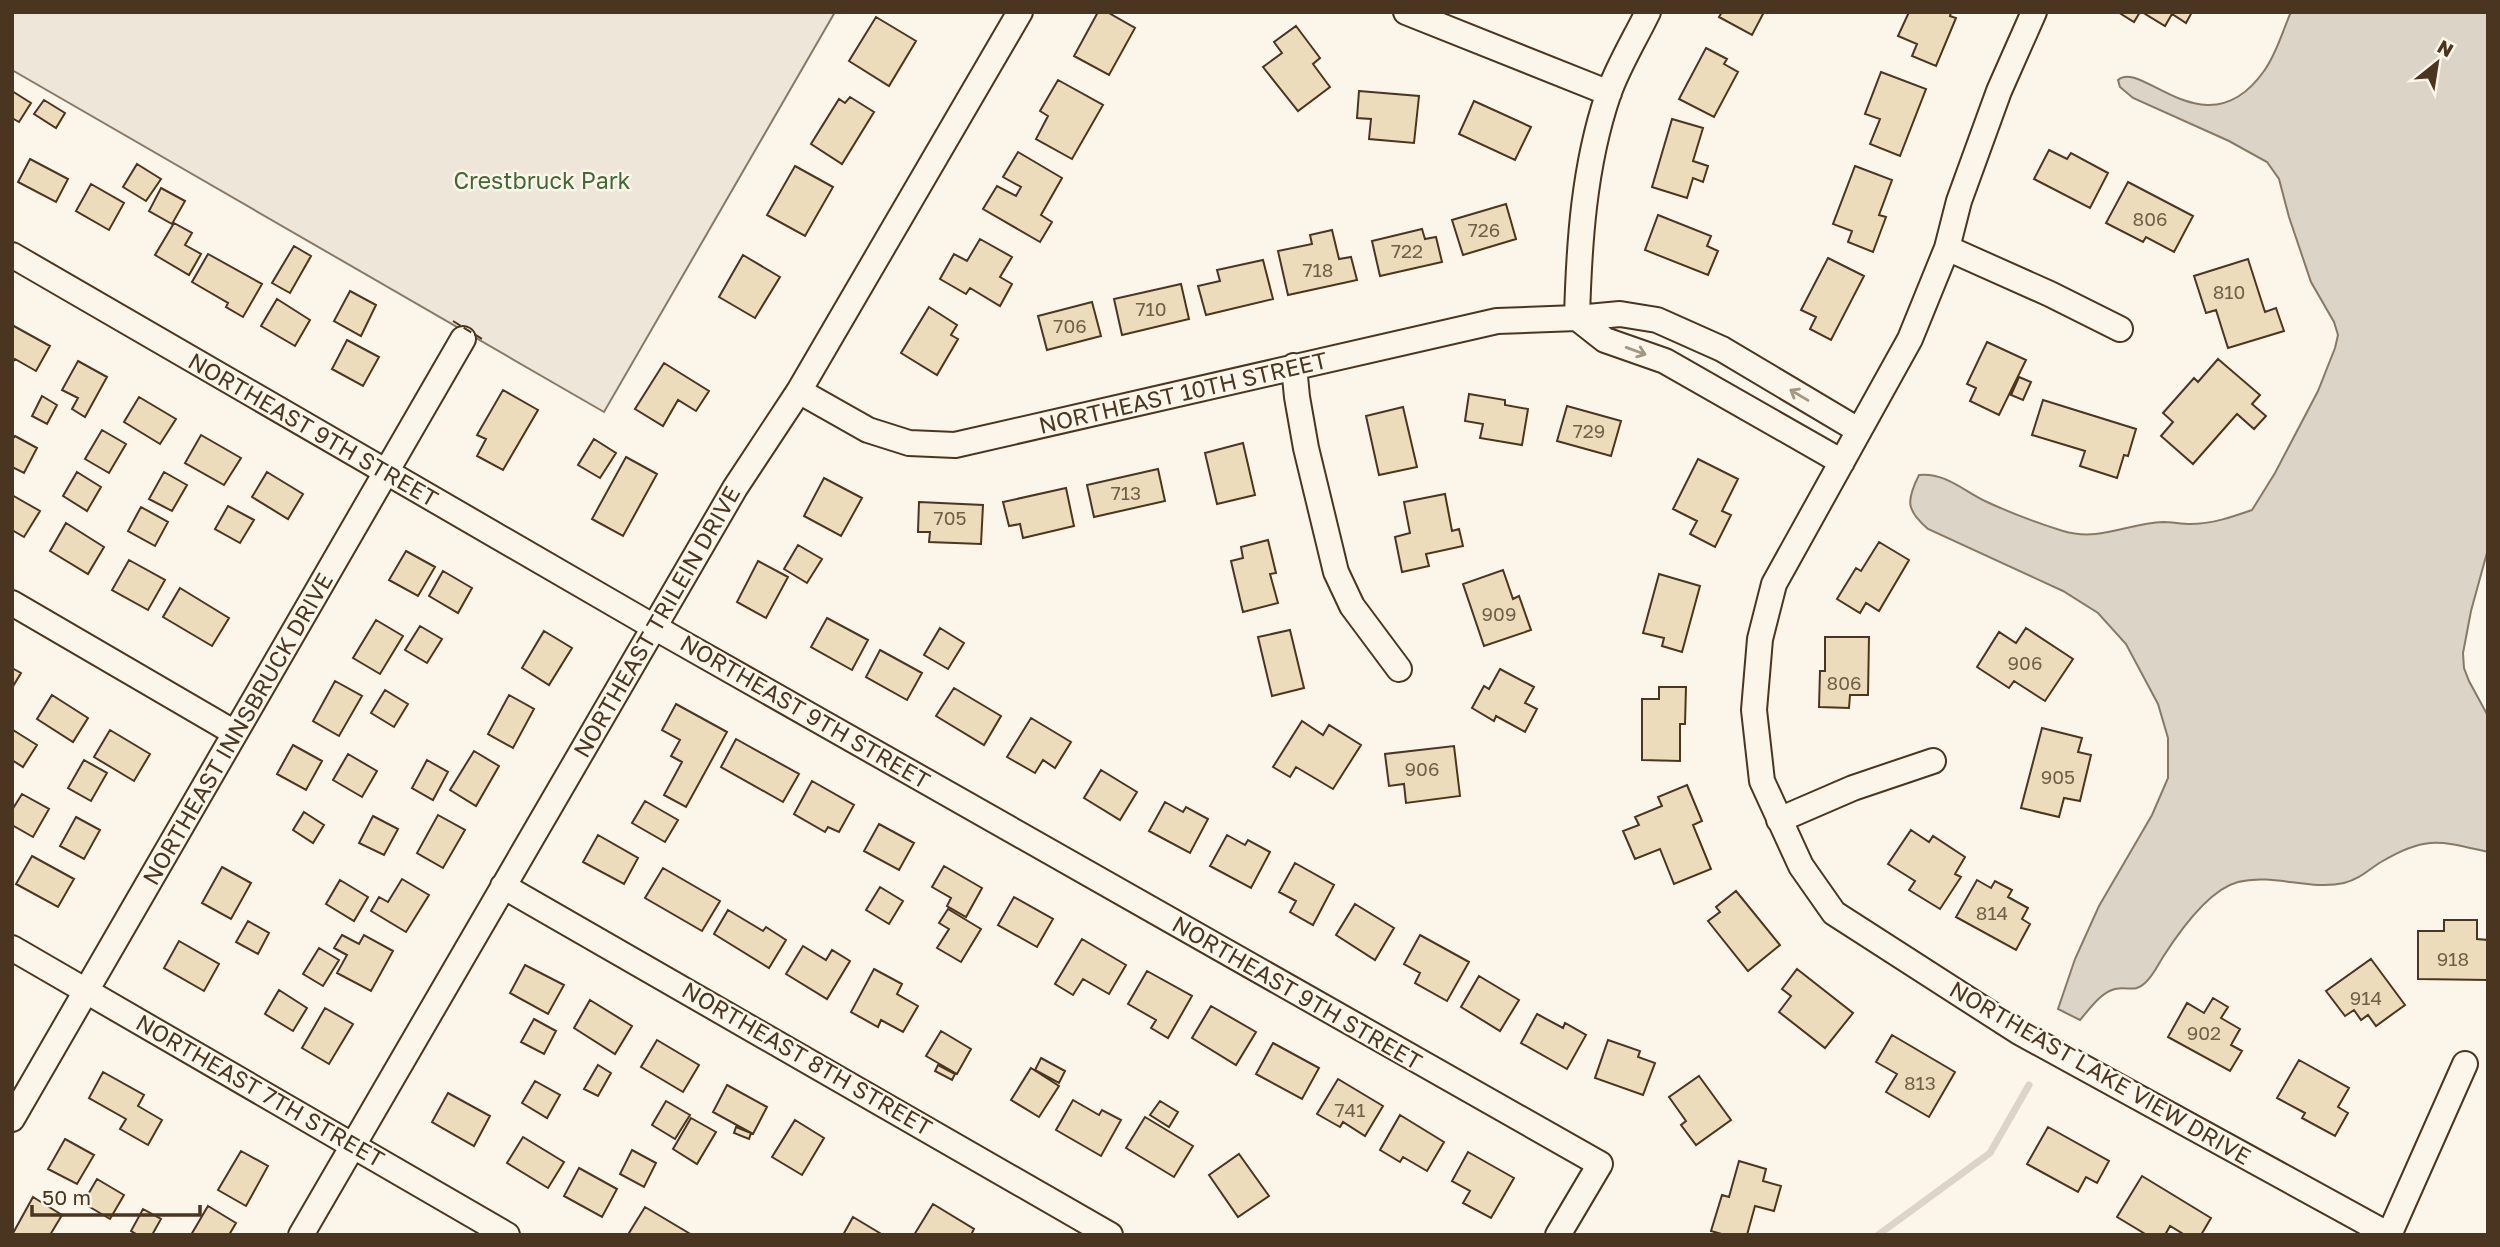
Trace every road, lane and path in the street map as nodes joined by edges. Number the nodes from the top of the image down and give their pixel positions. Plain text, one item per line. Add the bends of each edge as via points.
1 (1020, 12) edge
2 (1406, 12) edge
3 (1648, 12) edge
4 (2034, 12) edge
5 (1609, 93) junction
6 (1947, 248) junction
7 (12, 256) edge
8 (1577, 318) junction
9 (2120, 329) dead end
10 (463, 339) dead end
11 (1294, 366) junction
12 (799, 391) junction
13 (1858, 430) junction
14 (1842, 462) junction
15 (387, 472) junction
16 (12, 603) edge
17 (654, 626) junction
18 (1399, 669) dead end
19 (235, 733) junction
20 (1933, 761) dead end
21 (1779, 820) junction
22 (503, 886) junction
23 (12, 948) edge
24 (86, 991) junction
25 (2465, 1064) dead end
26 (12, 1119) edge
27 (353, 1145) junction
28 (300, 1235) edge
29 (507, 1235) edge
30 (1110, 1235) edge
31 (1558, 1235) edge
32 (2389, 1235) edge

1 - 12 street, NORTHEAST TRILEIN DRIVE
2 - 5 street
3 - 5 street
4 - 6 street, NORTHEAST LAKE VIEW DRIVE via 1998,91
5 - 8 street via 1591,156 1578,260
6 - 9 street
6 - 13 street, NORTHEAST LAKE VIEW DRIVE via 1910,339
7 - 15 street, NORTHEAST 9TH STREET
8 - 11 street, NORTHEAST 10TH STREET via 1497,321
13 -> 8 street, NORTHEAST 10TH STREET via 1722,349 1657,320 1620,314
8 -> 14 street via 1605,340 1665,361
10 - 15 street, NORTHEAST INNSBRUCK DRIVE
11 - 12 street, NORTHEAST 10TH STREET via 955,445 909,443 868,430
11 - 18 street via 1306,448 1336,572 1352,606
12 - 17 street, NORTHEAST TRILEIN DRIVE via 735,488
13 - 14 street, NORTHEAST LAKE VIEW DRIVE
14 - 21 street, NORTHEAST LAKE VIEW DRIVE via 1774,584 1760,639 1754,709 1762,780
15 - 17 street, NORTHEAST 9TH STREET
15 - 19 street, NORTHEAST INNSBRUCK DRIVE
16 - 19 street
17 - 22 street, NORTHEAST TRILEIN DRIVE
17 - 31 street, NORTHEAST 9TH STREET via 1600,1164
19 - 24 street, NORTHEAST INNSBRUCK DRIVE
20 - 21 street
21 - 32 street, NORTHEAST LAKE VIEW DRIVE via 1801,866 1834,913 2019,1032
22 - 27 street, NORTHEAST TRILEIN DRIVE
22 - 30 street, NORTHEAST 8TH STREET
23 - 24 street, NORTHEAST 7TH STREET
24 - 26 street, NORTHEAST INNSBRUCK DRIVE
24 - 27 street, NORTHEAST 7TH STREET
25 - 32 street
27 - 28 street, NORTHEAST TRILEIN DRIVE
27 - 29 street, NORTHEAST 7TH STREET

